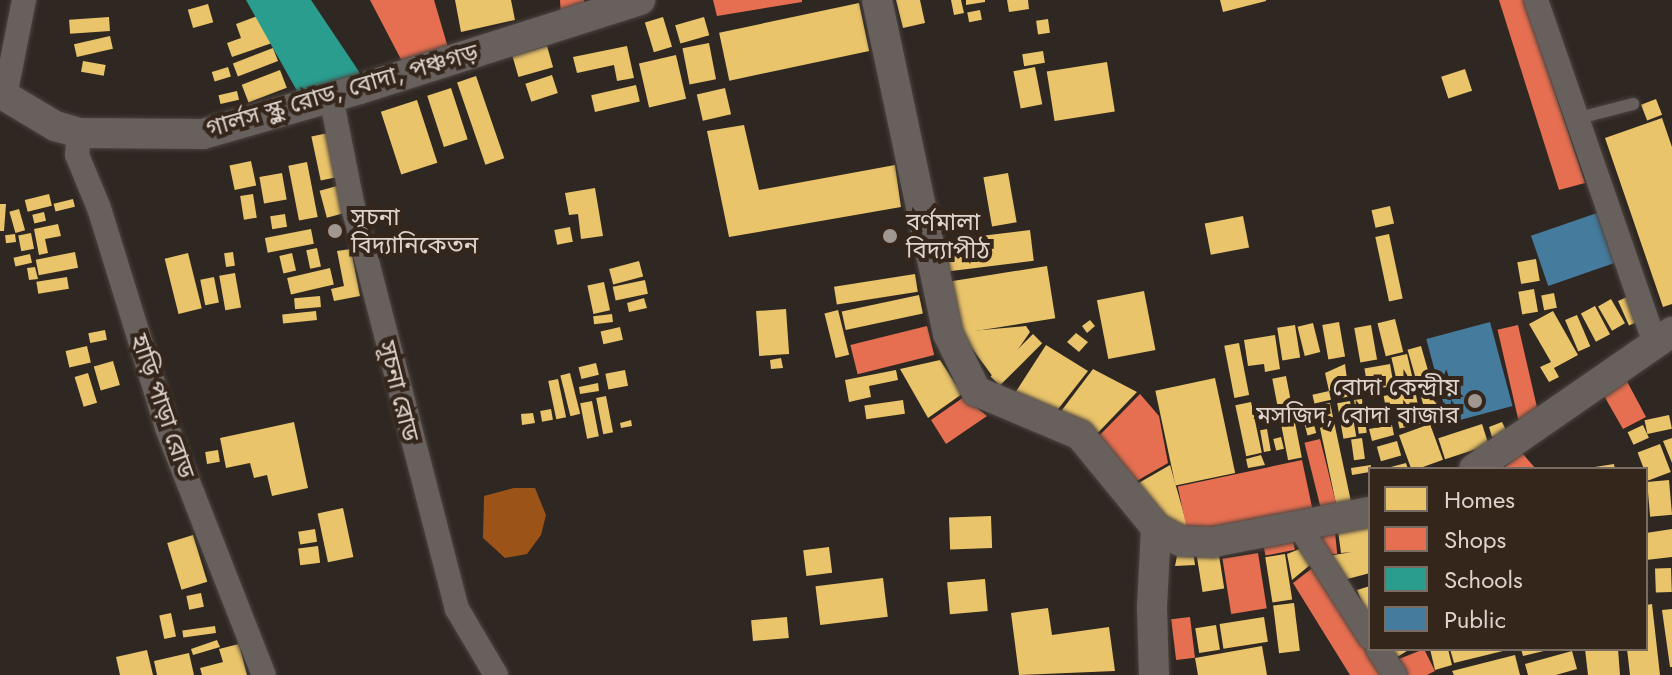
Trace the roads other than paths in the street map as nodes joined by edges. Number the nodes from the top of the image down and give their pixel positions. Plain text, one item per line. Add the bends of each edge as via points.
1 (24, 0) edge
2 (640, 0) edge
3 (877, 0) edge
4 (1536, 0) edge
5 (2, 94) edge
6 (331, 97) junction
7 (1633, 104) dead end
8 (1579, 118) junction
9 (79, 133) junction
10 (1664, 338) edge
11 (1477, 467) edge
12 (1368, 512) edge
13 (1299, 526) junction
14 (1156, 528) junction
15 (1368, 634) edge
16 (1379, 651) edge
17 (264, 675) edge
18 (496, 675) edge
19 (1154, 675) edge
20 (1395, 675) edge

1 - 5 street
2 - 6 street, গার্লস স্কুল রোড, বোদা, পঞ্চগড়
3 - 14 street via 948,334 976,391 1080,435
4 - 8 street
5 - 9 street, গার্লস স্কুল রোড, বোদা, পঞ্চগড় via 55,126
6 - 9 street, গার্লস স্কুল রোড, বোদা, পঞ্চগড় via 203,134
6 - 18 street, সূচনা রোড via 357,222 457,609
7 - 8 lane
8 - 10 street
9 - 17 street, হাড়ি পাড়া রোড via 77,155 99,208 167,428
10 - 11 street
12 - 13 street
13 - 14 street via 1214,542 1180,541
13 - 15 street
14 - 19 street
16 - 20 street

